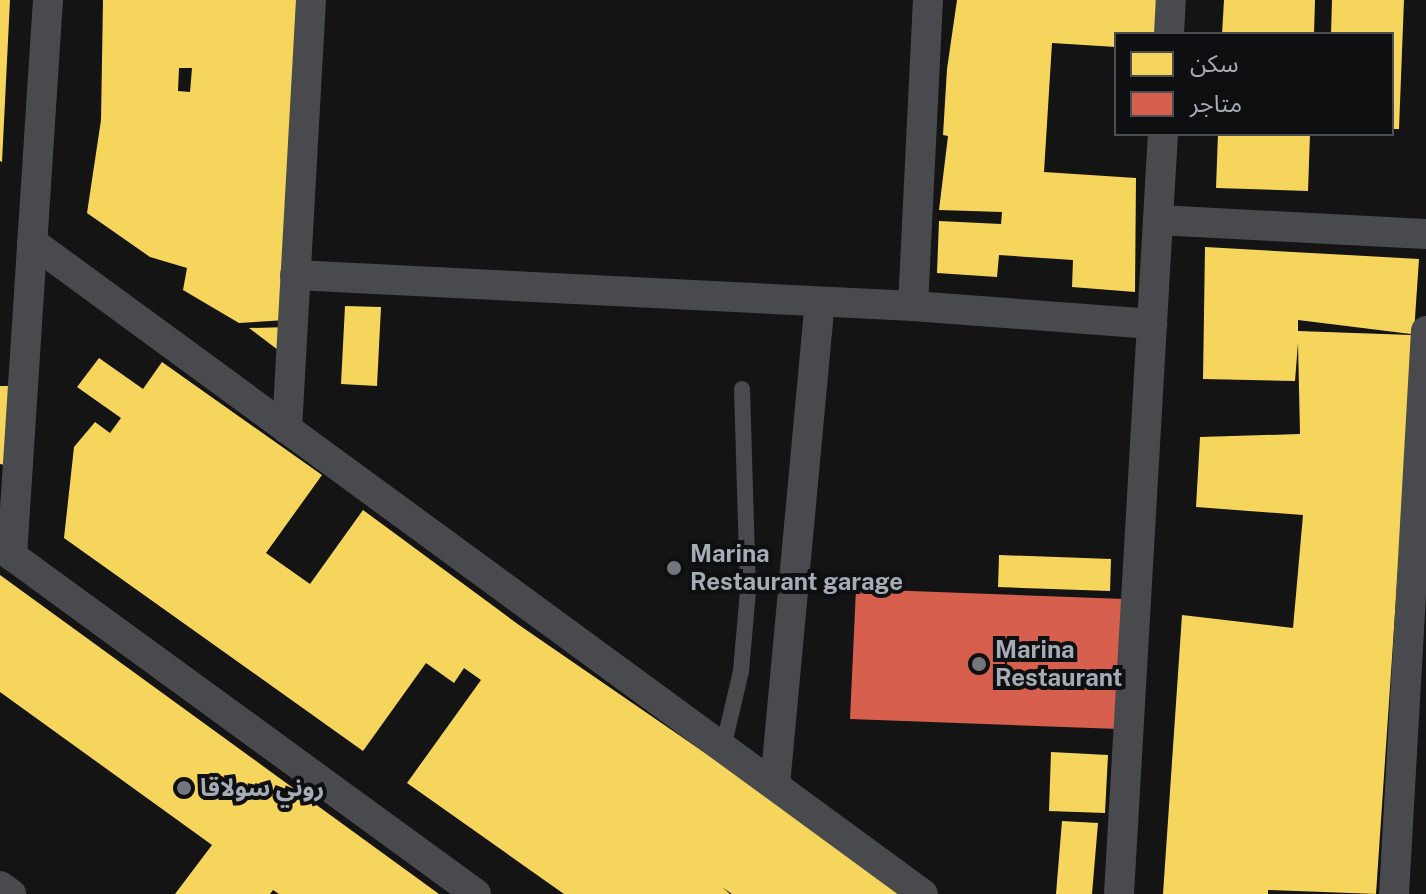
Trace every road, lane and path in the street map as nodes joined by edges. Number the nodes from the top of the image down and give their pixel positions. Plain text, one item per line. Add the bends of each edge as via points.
1 (48, 0) edge
2 (311, 0) edge
3 (928, 0) edge
4 (1171, 0) edge
5 (1169, 32) edge
6 (1163, 136) edge
7 (1158, 220) junction
8 (1426, 234) edge
9 (32, 242) junction
10 (295, 275) junction
11 (820, 302) junction
12 (913, 306) junction
13 (1152, 324) junction
14 (1426, 331) edge
15 (742, 389) dead end
16 (1423, 426) edge
17 (287, 429) junction
18 (6, 552) edge
19 (723, 748) junction
20 (775, 785) junction
21 (0, 886) edge
22 (11, 894) edge
23 (476, 894) edge
24 (923, 894) edge
25 (1119, 894) edge
26 (1394, 894) edge

1 - 9 street
2 - 10 street
3 - 12 street
4 - 5 street
6 - 7 street
7 - 8 street
7 - 13 street
9 - 17 street
9 - 18 street
10 - 11 street
10 - 17 street
11 - 12 street
11 - 20 street
12 - 13 street
13 - 25 street
14 - 16 street
15 - 19 lane via 748,591 741,671
16 - 26 street
17 - 19 street
18 - 23 street
19 - 20 street
20 - 24 street
21 - 22 street

